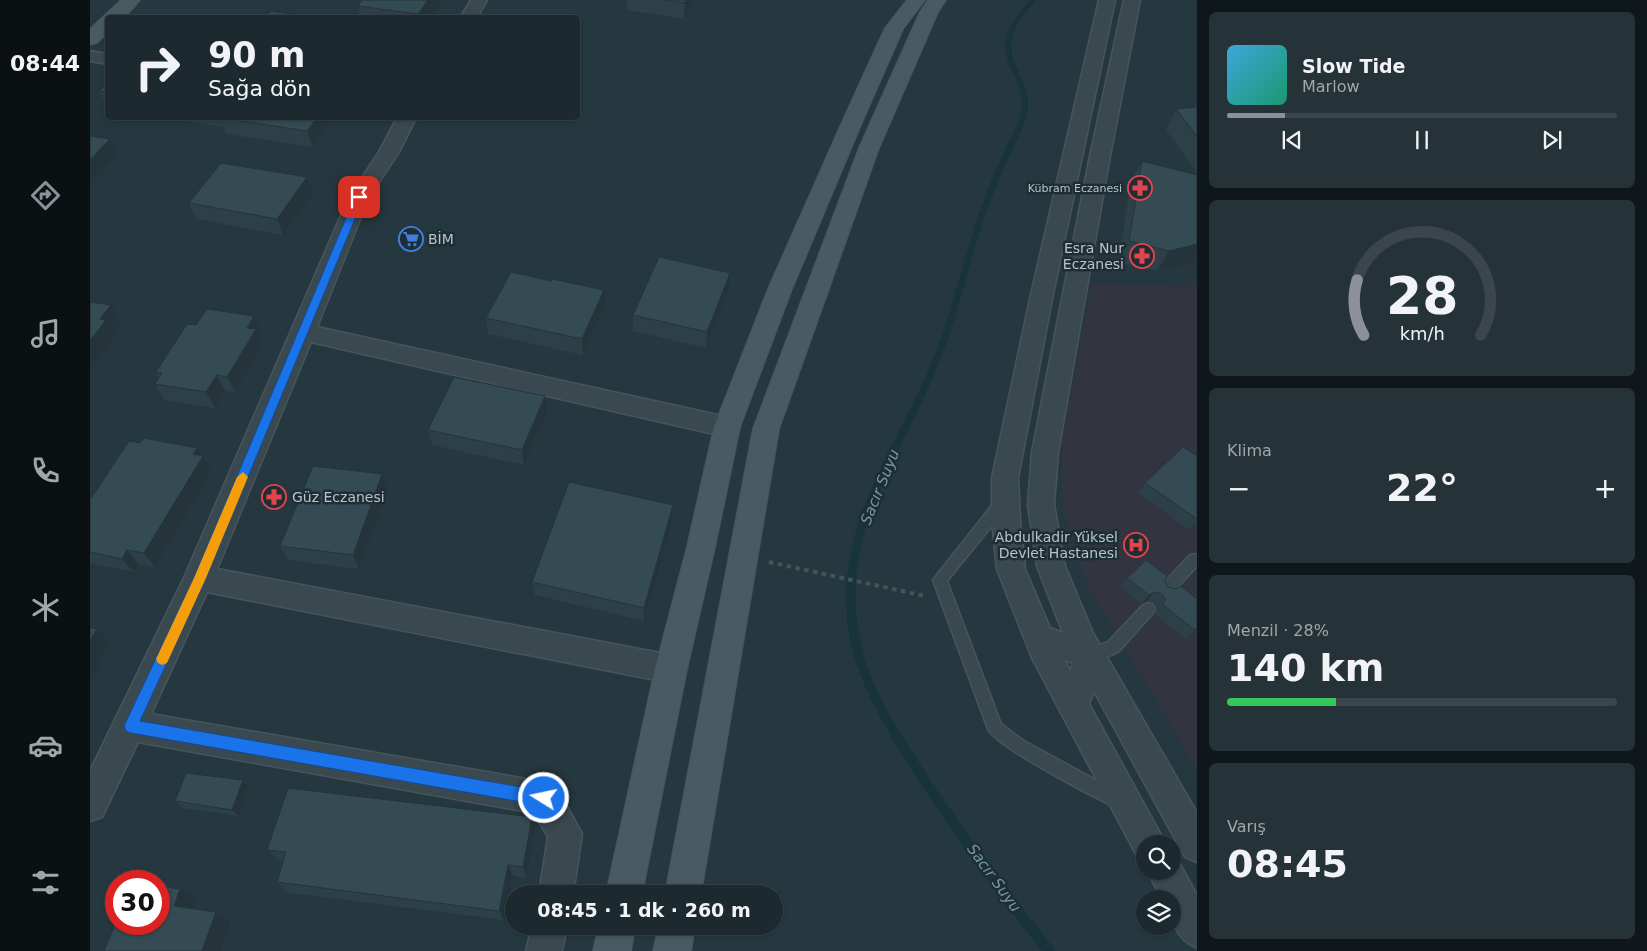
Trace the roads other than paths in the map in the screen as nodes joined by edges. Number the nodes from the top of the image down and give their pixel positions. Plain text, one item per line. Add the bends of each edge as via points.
1 (131, 0) edge
2 (479, 0) edge
3 (916, 0) edge
4 (937, 0) edge
5 (1107, 0) edge
6 (1132, 0) edge
7 (115, 15) edge
8 (470, 15) edge
9 (105, 25) edge
10 (90, 39) edge
11 (90, 56) edge
12 (105, 58) edge
13 (405, 120) edge
14 (303, 332) junction
15 (727, 427) junction
16 (1005, 499) junction
17 (1196, 561) edge
18 (200, 578) junction
19 (1166, 590) edge
20 (1148, 609) edge
21 (1039, 638) junction
22 (1090, 656) junction
23 (671, 668) junction
24 (1073, 706) junction
25 (131, 726) junction
26 (90, 805) edge
27 (1129, 806) junction
28 (1144, 835) edge
29 (1197, 846) edge
30 (1170, 880) edge
31 (557, 885) edge
32 (626, 885) edge
33 (685, 885) edge
34 (1197, 930) edge
35 (548, 935) edge
36 (615, 935) edge
37 (675, 935) edge
38 (544, 951) edge
39 (612, 951) edge
40 (672, 951) edge

1 - 7 street
2 - 8 street
3 - 15 street via 894,28 853,120 780,288
4 - 33 street via 868,148 766,429
5 - 16 street via 1037,318 1005,478
6 - 22 street via 1045,452 1041,505 1051,566
9 - 10 street
11 - 12 street
13 - 14 street via 389,152 359,197
14 - 15 street
14 - 18 street
15 - 23 street
16 - 21 street via 1011,569
16 - 27 lane via 940,580 995,729 1017,745
17 - 19 lane
18 - 23 street
18 - 25 street
20 - 22 lane via 1113,647
21 - 22 street
21 - 24 street
22 - 24 street
22 - 29 street
23 - 32 street
24 - 27 street
25 - 26 street
25 - 31 street via 544,798 565,834
27 - 28 street
30 - 34 street
35 - 38 street
36 - 39 street
37 - 40 street

